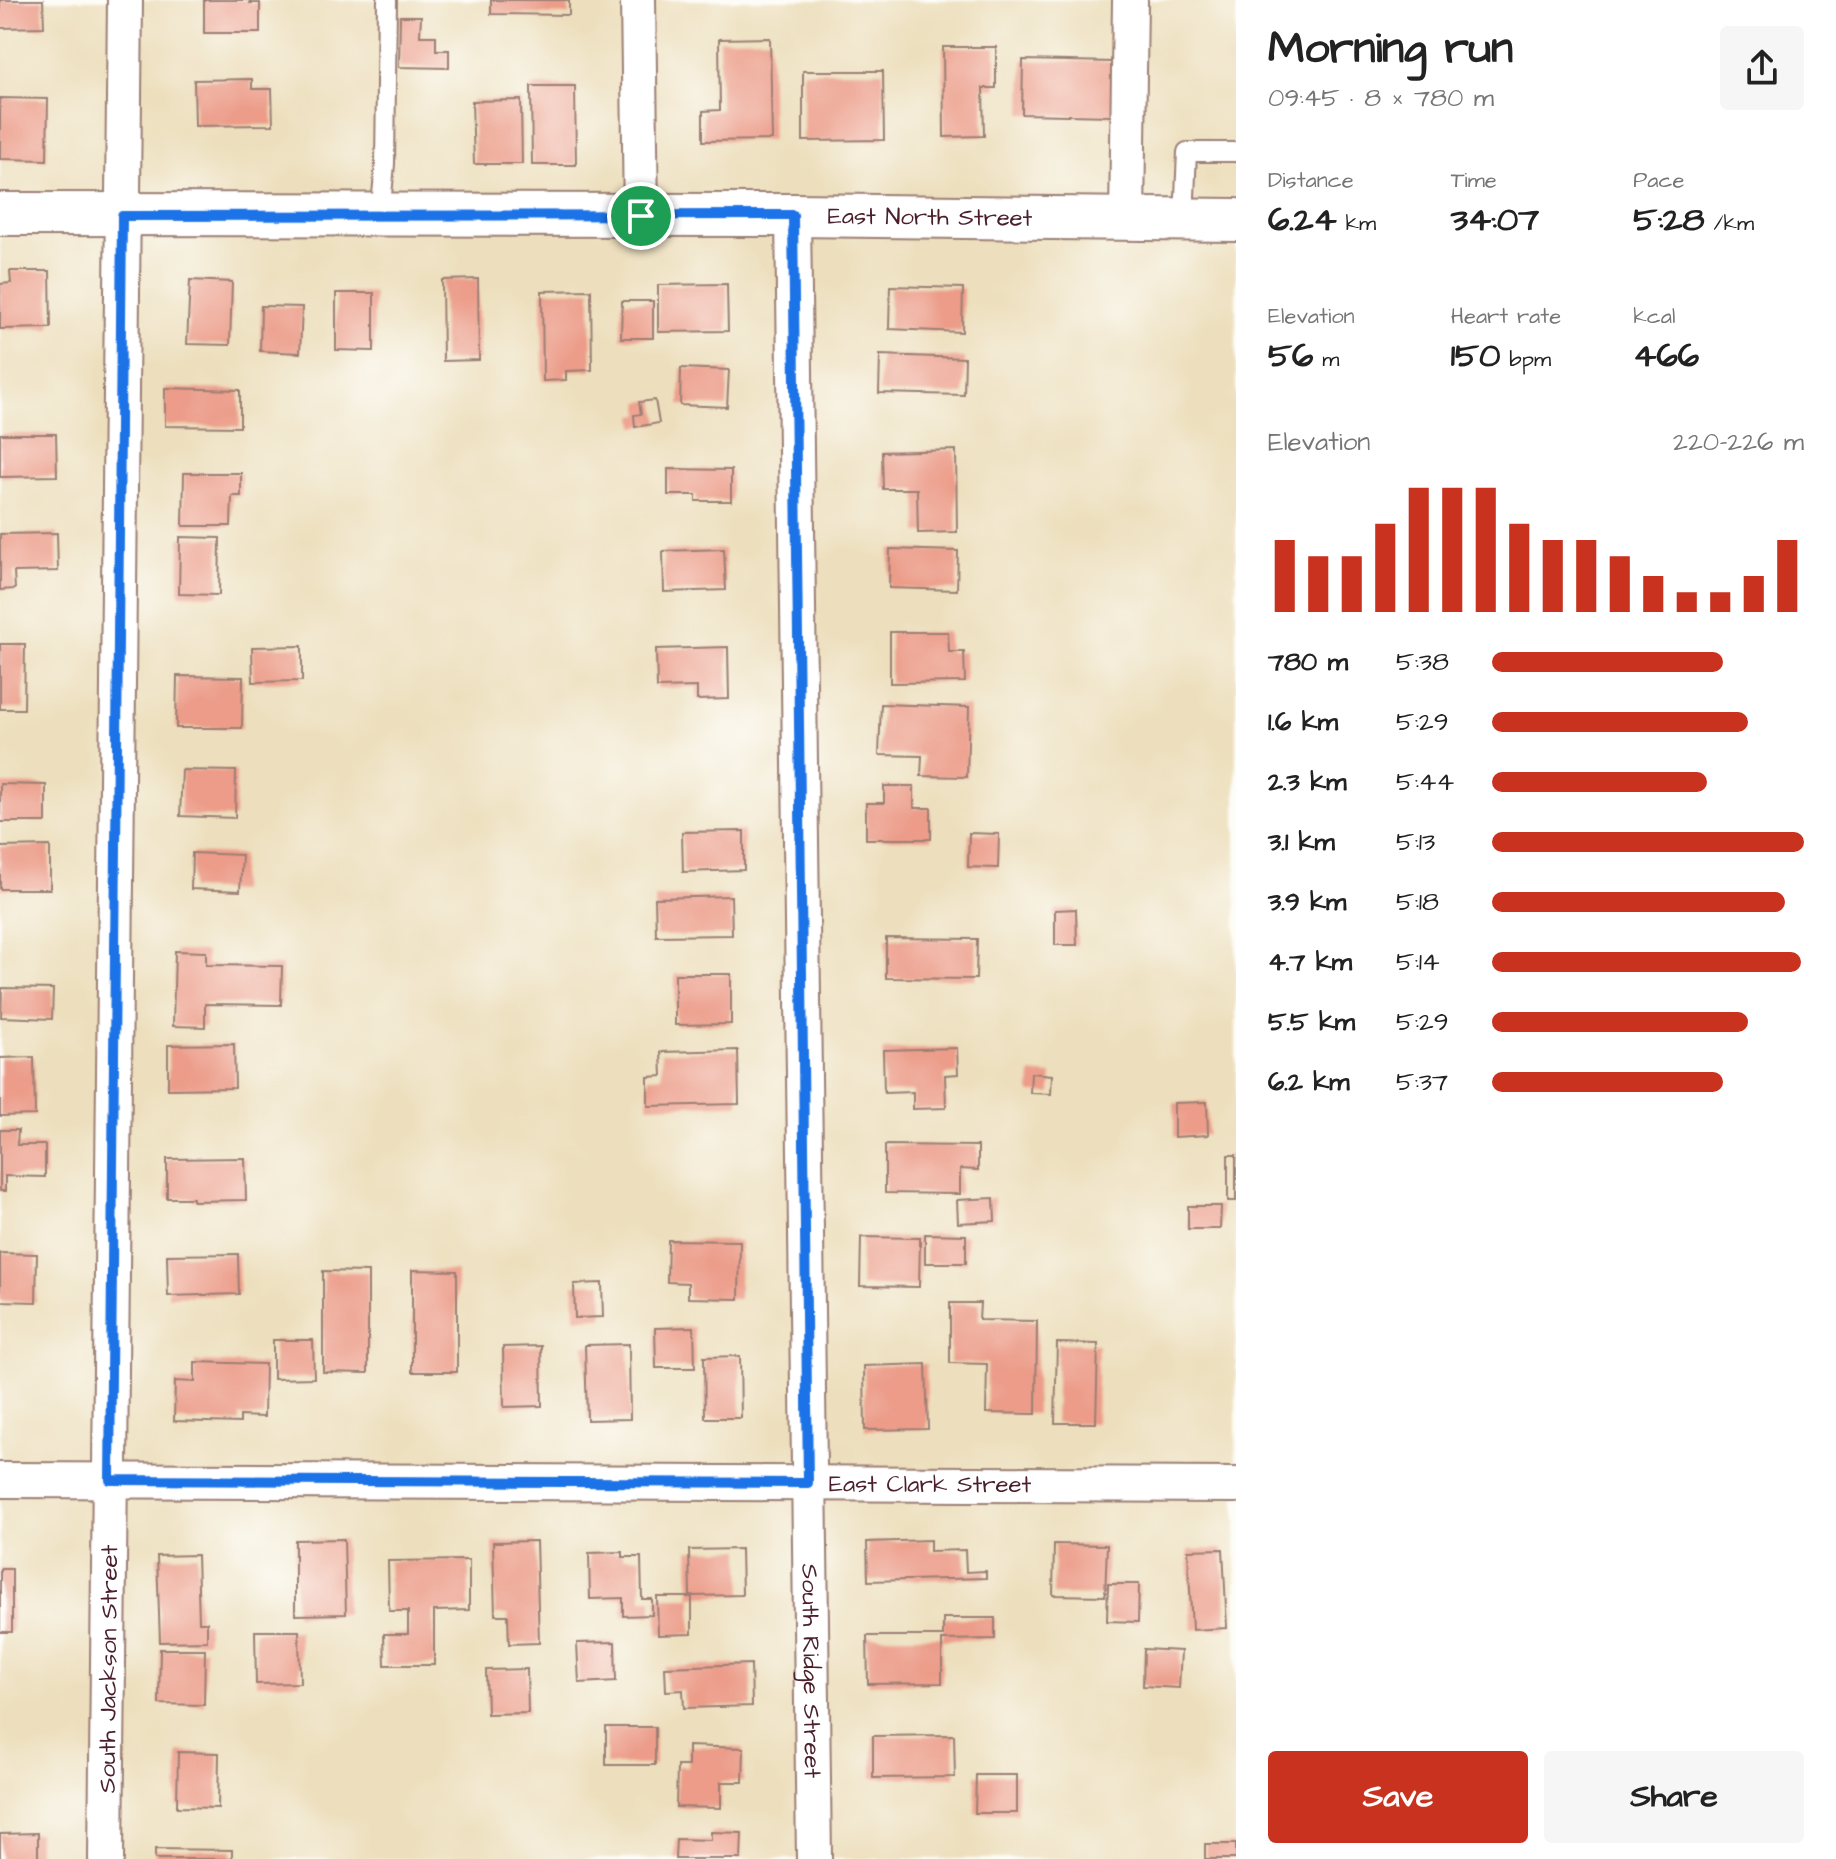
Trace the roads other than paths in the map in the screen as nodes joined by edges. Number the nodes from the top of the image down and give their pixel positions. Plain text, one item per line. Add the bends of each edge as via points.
1 (125, 0) edge
2 (387, 0) edge
3 (638, 0) edge
4 (1130, 1) edge
5 (1236, 152) edge
6 (0, 214) edge
7 (793, 215) junction
8 (122, 216) junction
9 (380, 216) junction
10 (641, 216) junction
11 (1127, 218) junction
12 (1184, 219) junction
13 (1236, 220) edge
14 (0, 1480) edge
15 (110, 1480) junction
16 (808, 1483) junction
17 (1236, 1485) edge
18 (106, 1859) edge
19 (814, 1859) edge

1 - 8 street, South Jackson Street
2 - 9 lane
3 - 10 street
4 - 11 street
5 - 12 lane via 1187,152
6 - 8 street, East North Street
7 - 10 street, East North Street
7 - 11 street, East North Street
7 - 16 street, South Ridge Street
8 - 9 street, East North Street
8 - 15 street, South Jackson Street
9 - 10 street, East North Street
11 - 12 street, East North Street
12 - 13 street, East North Street
14 - 15 street, East Clark Street
15 - 16 street, East Clark Street
15 - 18 street, South Jackson Street
16 - 17 street, East Clark Street
16 - 19 street, South Ridge Street

